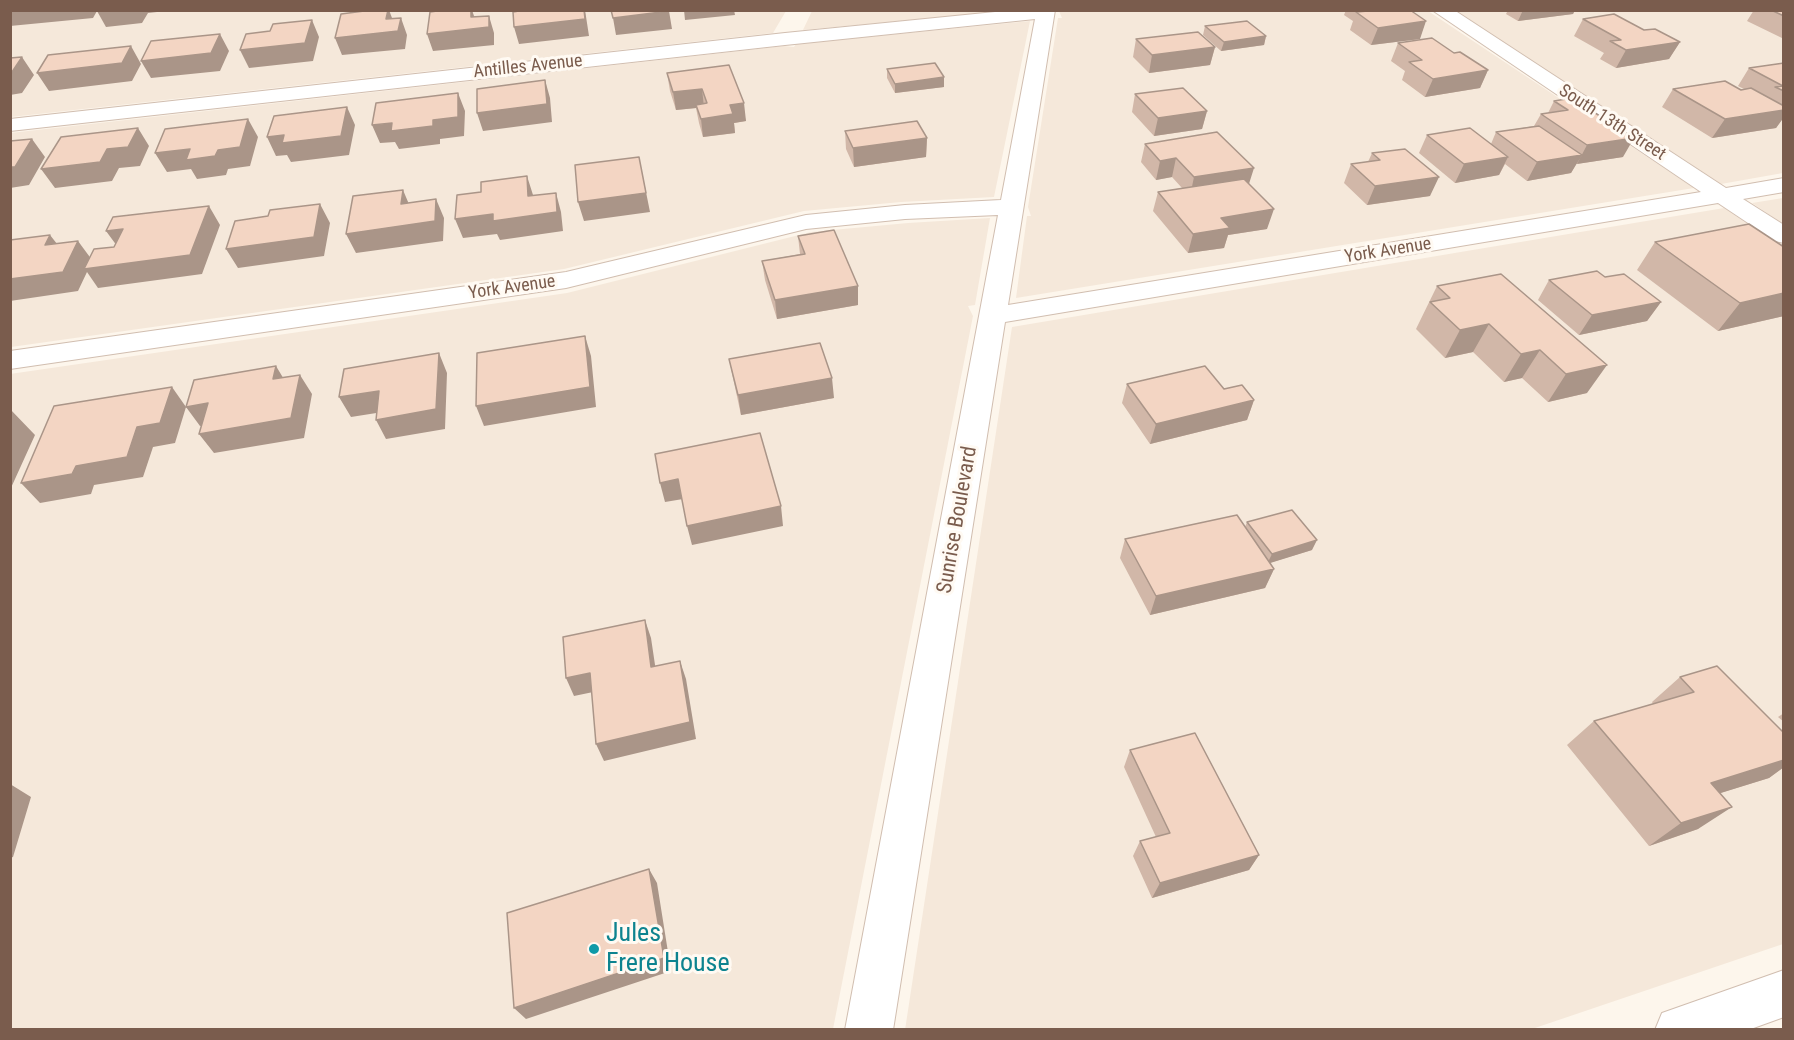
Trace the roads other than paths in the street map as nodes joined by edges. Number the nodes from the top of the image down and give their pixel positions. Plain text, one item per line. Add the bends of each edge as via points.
1 (1441, 10) edge
2 (1046, 12) edge
3 (794, 20) dead end
4 (785, 39) junction
5 (10, 125) edge
6 (1784, 185) edge
7 (1722, 196) junction
8 (1010, 207) junction
9 (1784, 236) edge
10 (993, 316) junction
11 (10, 360) edge
12 (1784, 993) edge
13 (869, 1029) edge
14 (1679, 1029) edge

1 - 7 street, South 13th Street
2 - 4 street, Antilles Avenue
2 - 8 street, Sunrise Boulevard
3 - 4 street
4 - 5 street, Antilles Avenue
6 - 7 street, York Avenue
7 - 9 street, South 13th Street
7 - 10 street, York Avenue
8 - 10 street, Sunrise Boulevard
8 - 11 street, York Avenue via 807,222 566,280
10 - 13 street, Sunrise Boulevard
12 - 14 street

